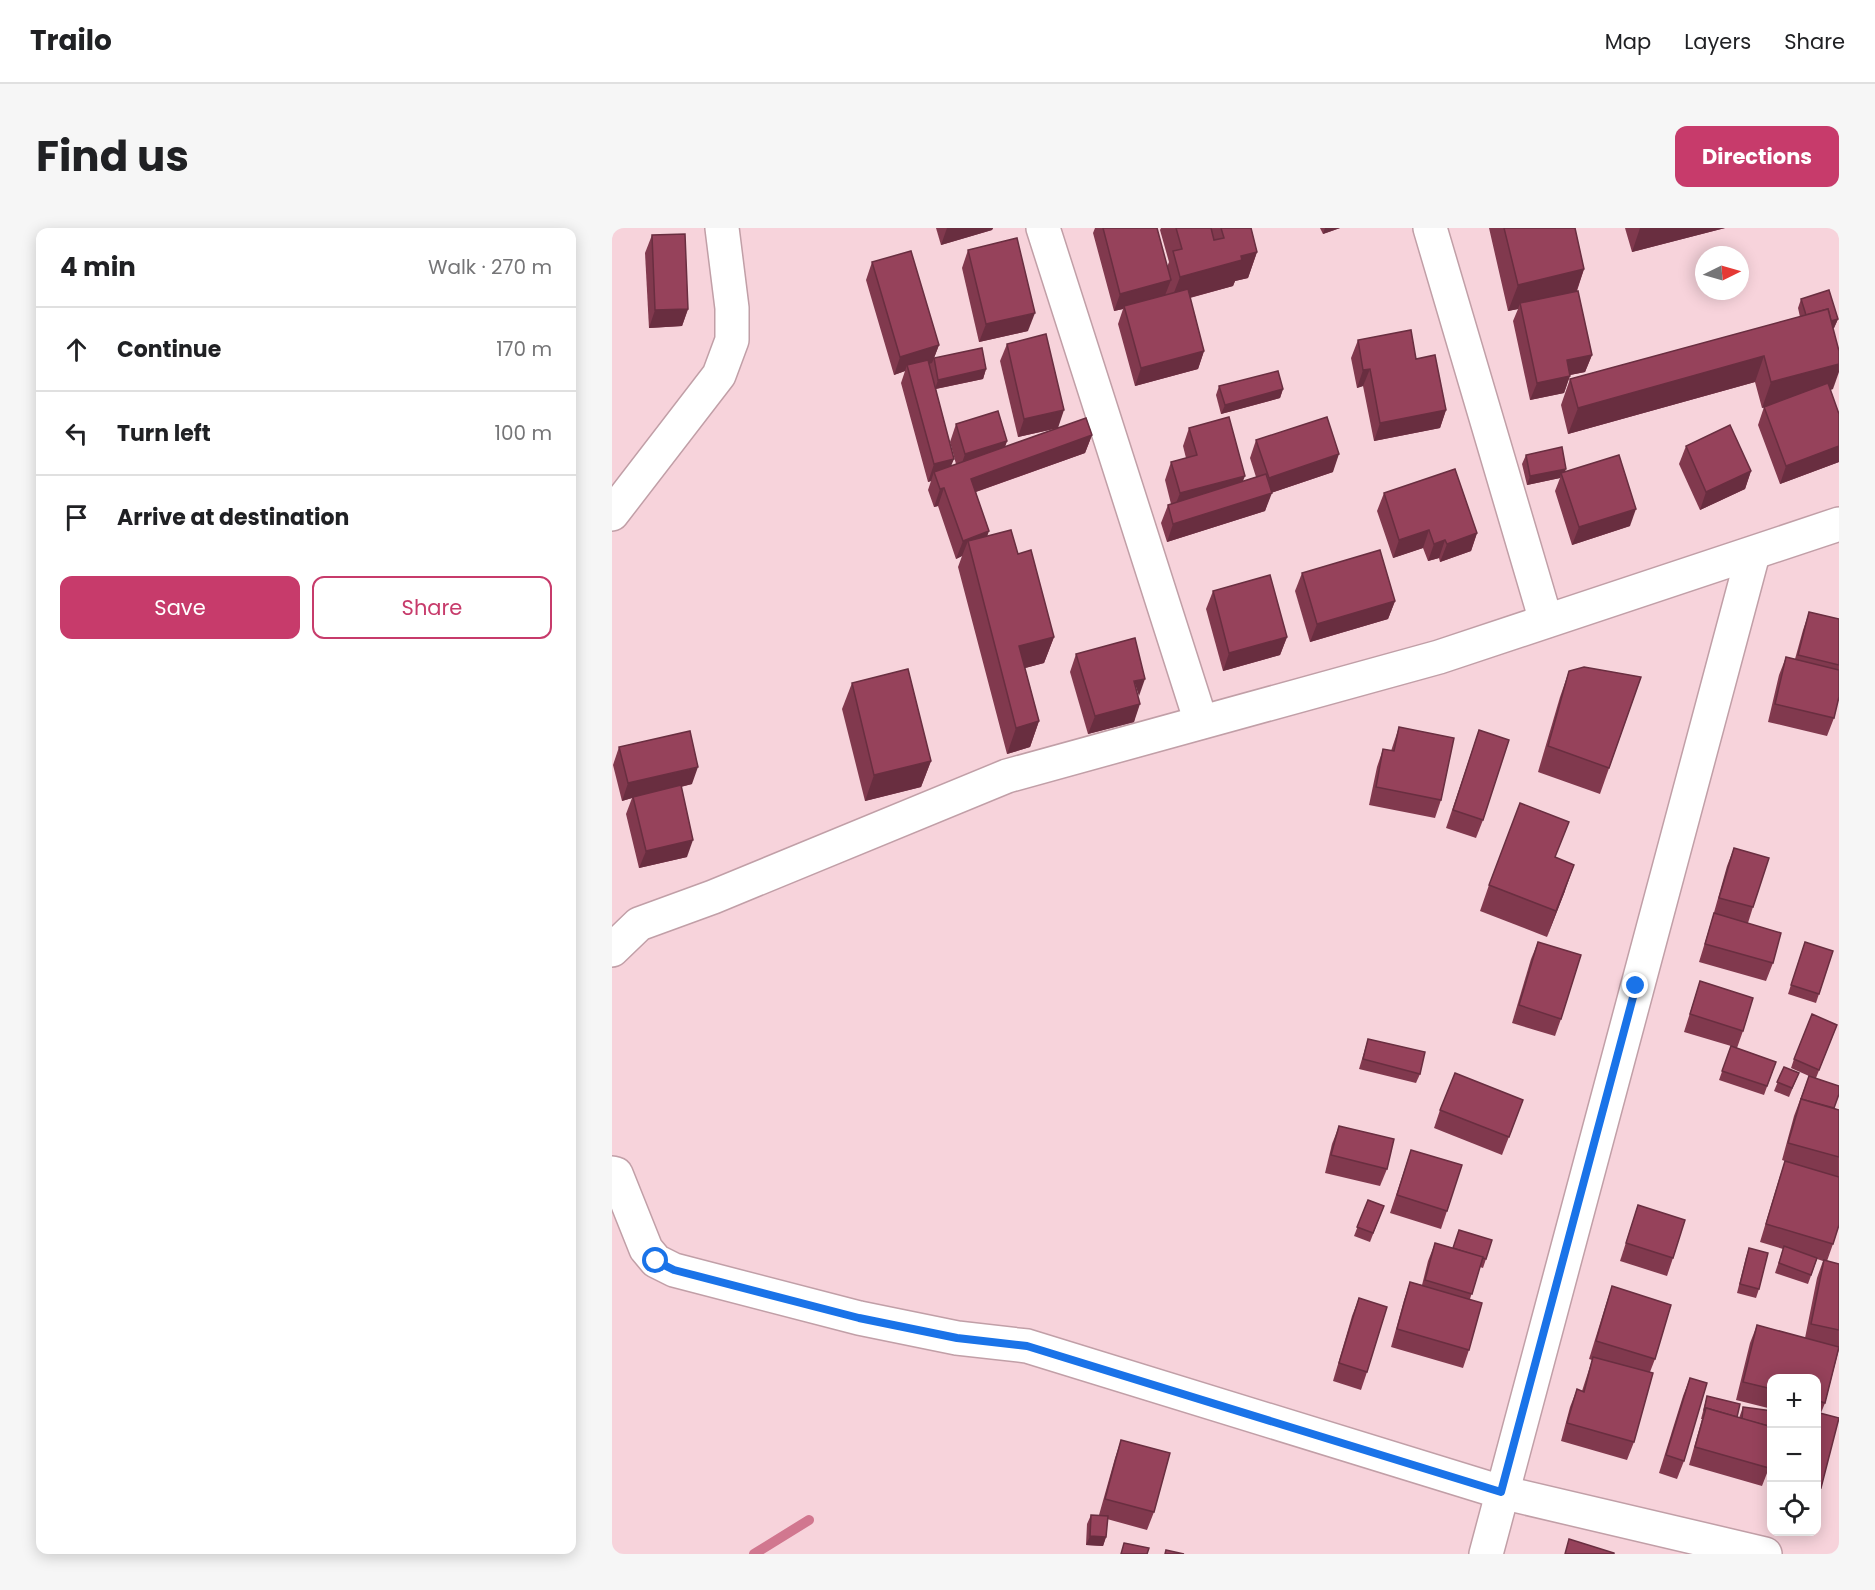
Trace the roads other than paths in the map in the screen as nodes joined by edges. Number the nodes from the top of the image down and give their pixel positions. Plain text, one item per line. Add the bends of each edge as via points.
1 (722, 228) edge
2 (1043, 228) edge
3 (1430, 228) edge
4 (612, 514) edge
5 (1839, 524) edge
6 (1753, 555) junction
7 (1546, 621) junction
8 (1201, 722) junction
9 (612, 950) edge
10 (612, 1173) edge
11 (1501, 1492) junction
12 (1486, 1554) edge
13 (1766, 1554) edge

1 - 4 street via 732,340 718,375
2 - 8 street
3 - 7 street
5 - 6 street
6 - 7 street
6 - 11 street
7 - 8 street via 1439,657
8 - 9 street via 1007,776 639,924
10 - 11 street via 616,1174 646,1249 656,1261 674,1270 859,1318 957,1338 1027,1346
11 - 12 street
11 - 13 street

